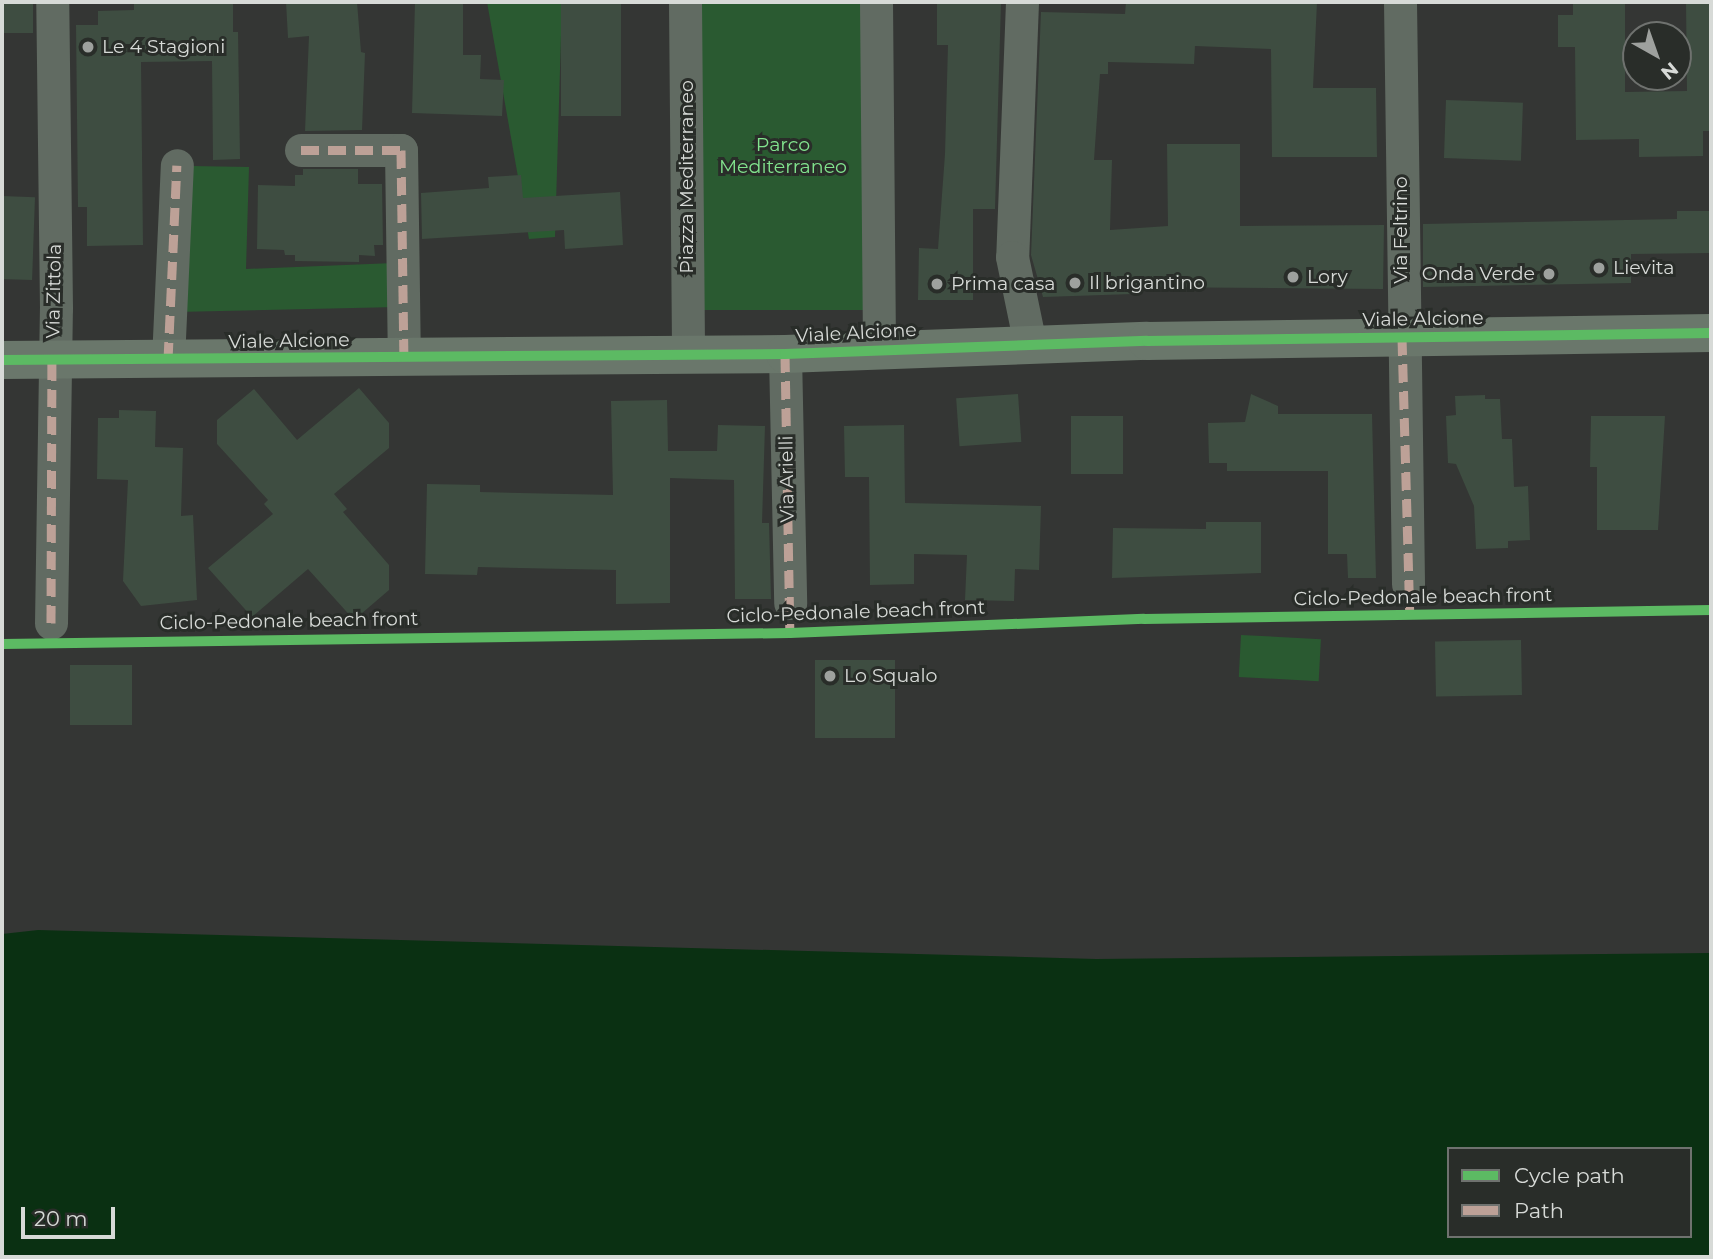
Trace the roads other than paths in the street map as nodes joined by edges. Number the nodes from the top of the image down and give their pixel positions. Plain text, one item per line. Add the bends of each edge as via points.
1 (52, 2) edge
2 (685, 2) edge
3 (876, 2) edge
4 (1022, 2) edge
5 (1400, 2) edge
6 (301, 150) dead end
7 (177, 165) dead end
8 (1711, 333) edge
9 (1402, 337) junction
10 (1030, 344) junction
11 (879, 350) junction
12 (688, 353) junction
13 (785, 354) junction
14 (404, 356) junction
15 (2, 360) edge
16 (168, 360) junction
17 (52, 362) junction
18 (1408, 584) dead end
19 (790, 603) dead end
20 (51, 623) dead end

1 - 17 street, Via Zittola via 56,308
2 - 12 street, Piazza Mediterraneo
3 - 11 street
4 - 10 street via 1012,257
5 - 9 street, Via Feltrino
6 - 14 street via 401,150
7 - 16 street
8 - 9 street, Viale Alcione
9 - 10 street, Viale Alcione
9 - 18 street, Via Feltrino
10 - 11 street, Viale Alcione
11 - 13 street, Viale Alcione
12 - 13 street, Viale Alcione
12 - 14 street, Viale Alcione
13 - 19 street, Via Arielli
14 - 16 street, Viale Alcione
15 - 17 street, Viale Alcione
16 - 17 street, Viale Alcione
17 - 20 street, Via Zittola

